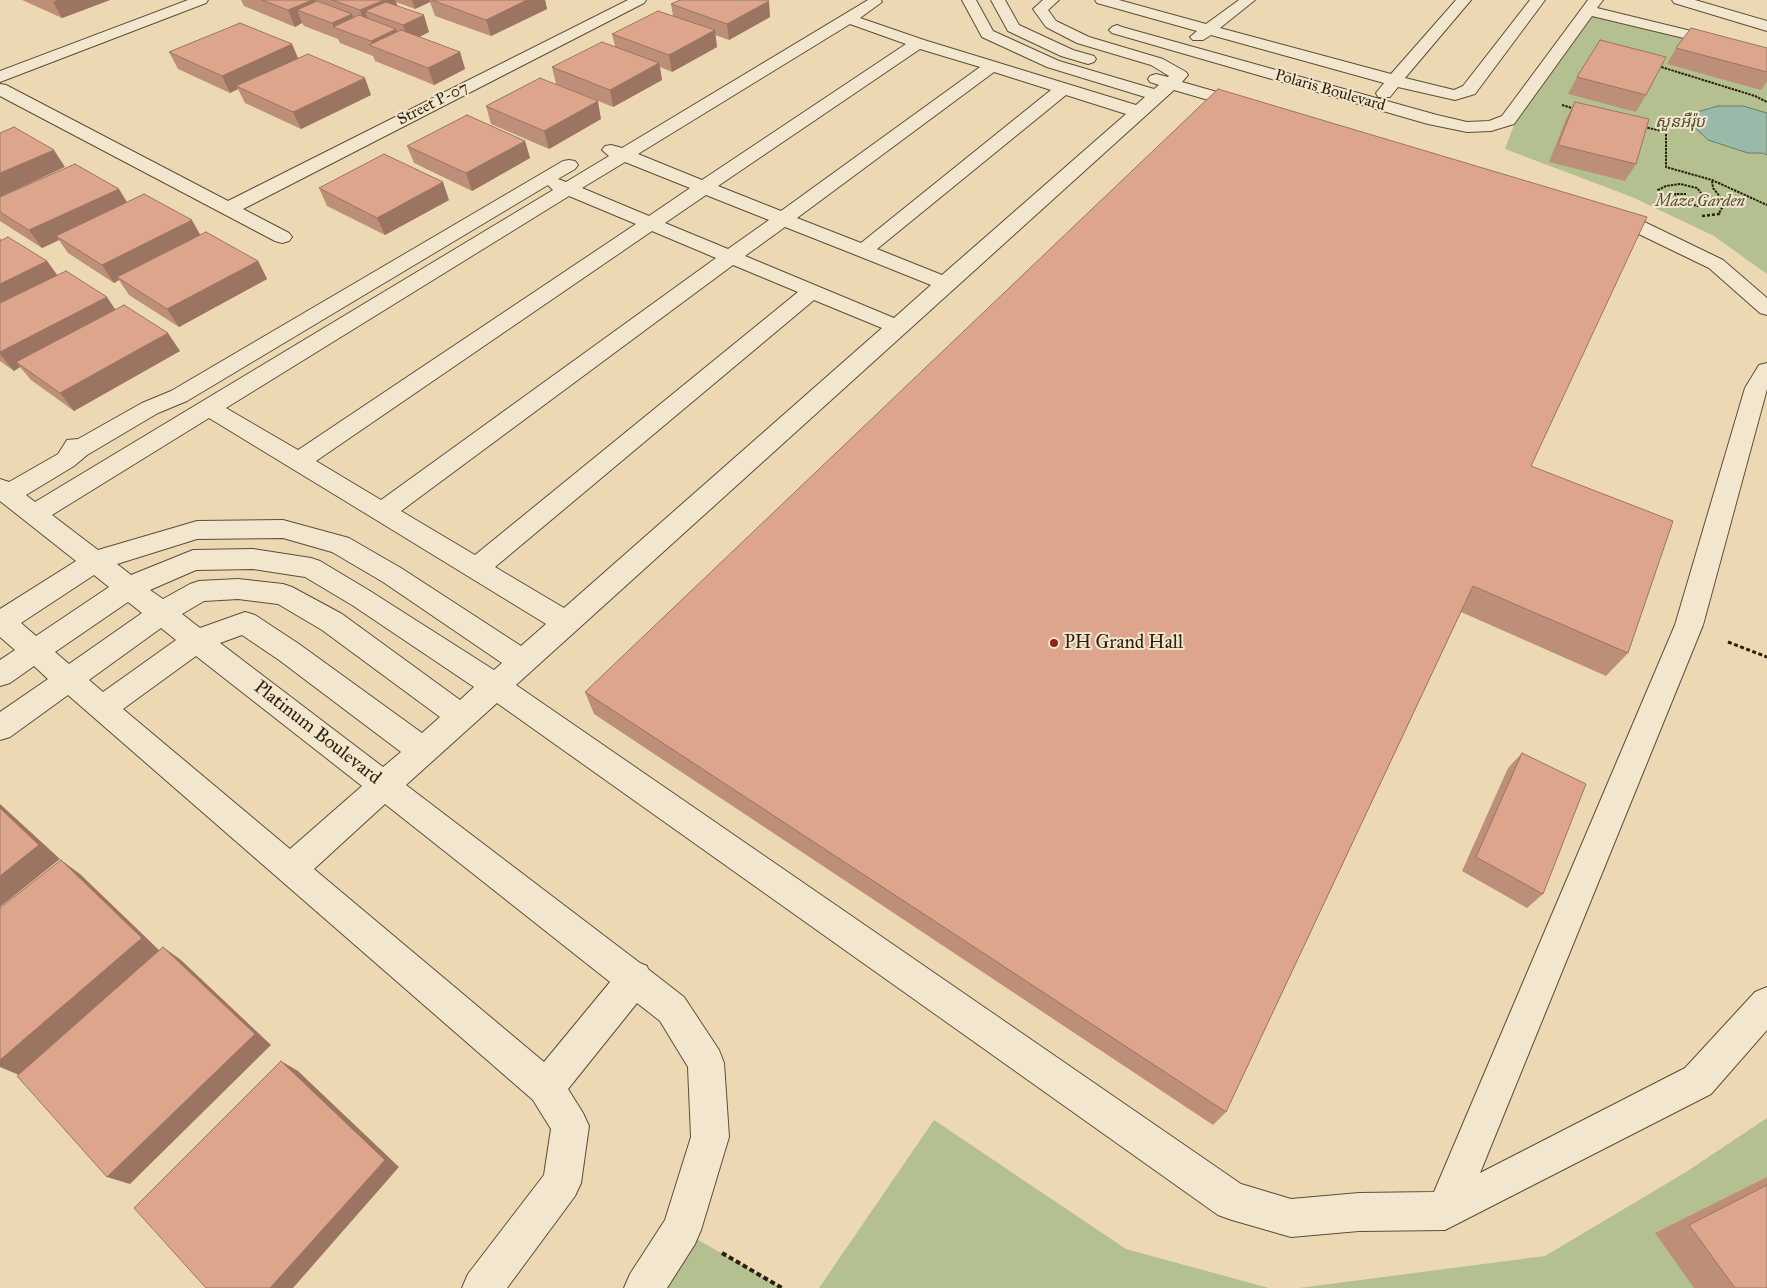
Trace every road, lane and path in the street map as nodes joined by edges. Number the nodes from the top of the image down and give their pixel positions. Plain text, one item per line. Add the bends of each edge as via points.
1 (201, 0) edge
2 (638, 0) edge
3 (874, 0) edge
4 (969, 0) edge
5 (998, 0) edge
6 (1102, 0) edge
7 (1248, 0) edge
8 (1464, 0) edge
9 (1538, 0) edge
10 (1679, 0) edge
11 (1029, 3) edge
12 (1593, 5) edge
13 (847, 18) junction
14 (1078, 20) dead end
15 (1098, 25) dead end
16 (1767, 26) edge
17 (1207, 29) junction
18 (918, 43) junction
19 (1184, 49) junction
20 (1767, 59) edge
21 (1650, 63) edge
22 (992, 66) junction
23 (0, 77) edge
24 (1394, 80) junction
25 (1064, 88) junction
26 (0, 89) edge
27 (1163, 89) junction
28 (1525, 96) junction
29 (1767, 102) edge
30 (1375, 104) junction
31 (1582, 110) edge
32 (1139, 112) junction
33 (1264, 112) edge
34 (1638, 125) edge
35 (605, 149) junction
36 (1712, 180) junction
37 (557, 184) junction
38 (704, 188) junction
39 (1686, 194) dead end
40 (1662, 203) dead end
41 (1767, 205) edge
42 (228, 208) junction
43 (1594, 211) edge
44 (1696, 215) dead end
45 (782, 219) junction
46 (650, 223) junction
47 (282, 237) dead end
48 (863, 251) junction
49 (730, 257) junction
50 (946, 284) junction
51 (812, 290) junction
52 (1767, 309) edge
53 (898, 327) junction
54 (1767, 370) edge
55 (208, 407) junction
56 (166, 427) junction
57 (299, 461) junction
58 (4, 491) edge
59 (382, 512) junction
60 (34, 514) junction
61 (95, 561) junction
62 (477, 568) junction
63 (128, 588) junction
64 (162, 613) junction
65 (0, 621) edge
66 (567, 623) junction
67 (197, 640) junction
68 (36, 650) junction
69 (523, 662) junction
70 (0, 675) edge
71 (69, 679) junction
72 (495, 686) junction
73 (102, 708) junction
74 (461, 717) junction
75 (0, 728) edge
76 (423, 751) junction
77 (385, 785) junction
78 (292, 868) junction
79 (635, 978) junction
80 (1767, 1004) edge
81 (546, 1087) junction
82 (1445, 1211) junction
83 (681, 1230) junction
84 (482, 1288) edge
85 (644, 1288) edge
86 (782, 1288) edge

1 - 23 street
2 - 42 street, Street P-07
3 - 13 street
3 - 35 street
4 - 27 street via 987,34 1053,64
5 - 27 street via 1013,28 1067,53
6 - 17 street, Polaris Boulevard
7 - 17 street
8 - 24 street
9 - 24 street, Polaris Boulevard via 1469,90 1454,95
10 - 16 street
11 - 14 street
11 - 27 street via 1052,24 1083,40 1157,62 1180,75
12 - 20 street
12 - 28 street, Polaris Boulevard
13 - 18 street
13 - 35 street
15 - 19 street, Polaris Boulevard
17 - 19 street
17 - 24 street, Polaris Boulevard
18 - 22 street
18 - 38 street
19 - 30 street, Polaris Boulevard
21 - 29 path
22 - 25 street
22 - 45 street
24 - 30 street
25 - 32 street
25 - 48 street
26 - 42 street
27 - 32 street
27 - 33 street
28 - 30 street, Polaris Boulevard via 1508,120 1491,126 1467,126 1434,120
28 - 31 path
32 - 50 street
34 - 36 path via 1666,132 1666,167
35 - 37 street
35 - 37 street
35 - 38 street
36 - 41 path
36 - 44 path via 1713,188 1725,203 1719,214
37 - 46 street
37 - 55 street
37 - 56 street
37 - 58 street via 179,396 146,405 74,446 66,460
38 - 45 street
38 - 46 street
39 - 40 path via 1675,194 1679,202 1698,206 1705,198 1697,188 1680,184 1658,190
42 - 47 street
43 - 52 street via 1623,219 1716,264
45 - 48 street
45 - 49 street
46 - 49 street
46 - 57 street
48 - 50 street
49 - 51 street
49 - 59 street
50 - 53 street
51 - 53 street
51 - 62 street
53 - 66 street
54 - 82 street via 1756,388 1688,625
55 - 56 street
55 - 57 street
56 - 60 street
57 - 59 street
58 - 60 street, Platinum Boulevard
59 - 62 street
60 - 61 street, Platinum Boulevard
61 - 63 street, Platinum Boulevard
61 - 65 street
61 - 69 street via 197,530 283,529 340,545 392,575
62 - 66 street
63 - 64 street, Platinum Boulevard
63 - 68 street
63 - 72 street via 193,560 253,559 311,568
64 - 67 street, Platinum Boulevard
64 - 71 street
64 - 74 street via 199,591 238,589 283,594 332,622
65 - 68 street
66 - 69 street
67 - 73 street
67 - 76 street via 245,622
67 - 77 street, Platinum Boulevard
68 - 70 street
68 - 71 street
69 - 72 street
71 - 73 street
71 - 75 street
72 - 74 street
72 - 82 street via 1232,1201 1291,1218 1359,1212
73 - 78 street
74 - 76 street
76 - 77 street
77 - 78 street
77 - 79 street, Platinum Boulevard
78 - 81 street
79 - 81 street
79 - 83 street, Platinum Boulevard via 672,1008 706,1063 710,1137
80 - 82 street via 1698,1081
81 - 84 street via 570,1126 562,1183
83 - 85 street, Platinum Boulevard
83 - 86 path

